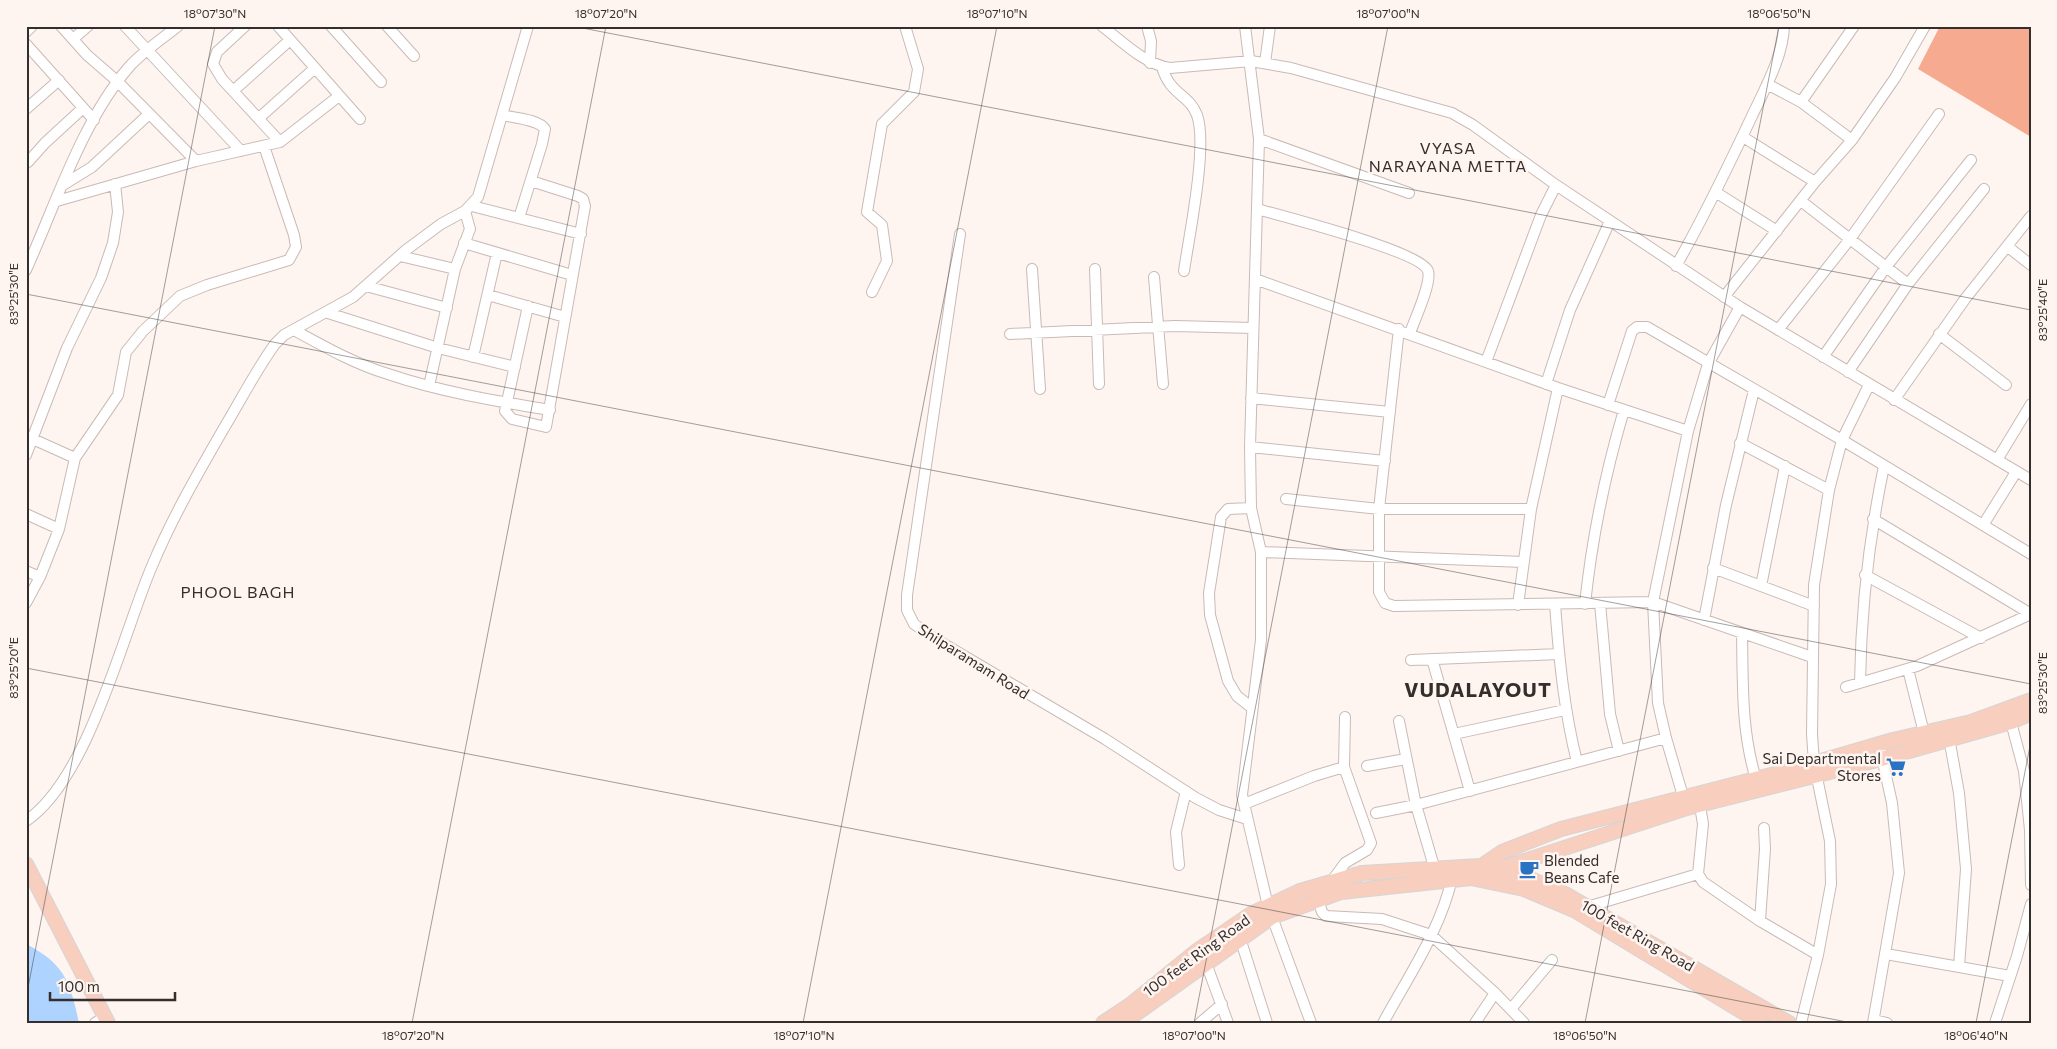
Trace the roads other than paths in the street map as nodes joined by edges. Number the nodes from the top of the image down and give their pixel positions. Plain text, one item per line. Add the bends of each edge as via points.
1 (32, 26) edge
2 (61, 26) edge
3 (88, 26) edge
4 (125, 26) edge
5 (245, 26) edge
6 (278, 26) edge
7 (331, 26) edge
8 (387, 26) edge
9 (528, 26) edge
10 (905, 26) edge
11 (1102, 26) edge
12 (1138, 26) edge
13 (1245, 26) edge
14 (1270, 26) edge
15 (1784, 26) edge
16 (1854, 26) edge
17 (175, 27) edge
18 (1922, 27) edge
19 (1148, 29) edge
20 (26, 32) edge
21 (73, 40) junction
22 (290, 40) junction
23 (26, 44) edge
24 (149, 50) junction
25 (30, 56) edge
26 (414, 56) dead end
27 (1251, 61) junction
28 (1150, 63) junction
29 (1265, 63) junction
30 (1162, 67) junction
31 (315, 68) junction
32 (59, 80) junction
33 (117, 81) junction
34 (382, 82) dead end
35 (1767, 84) junction
36 (233, 91) junction
37 (339, 96) junction
38 (1801, 102) junction
39 (83, 108) junction
40 (26, 109) edge
41 (150, 114) junction
42 (1939, 114) dead end
43 (502, 115) junction
44 (259, 118) junction
45 (360, 119) dead end
46 (94, 120) junction
47 (1743, 136) junction
48 (1259, 139) junction
49 (1852, 140) junction
50 (280, 142) junction
51 (264, 146) junction
52 (242, 151) junction
53 (1971, 160) dead end
54 (196, 161) junction
55 (28, 162) dead end
56 (531, 181) junction
57 (1815, 182) junction
58 (115, 184) junction
59 (64, 185) junction
60 (1556, 185) junction
61 (1984, 189) dead end
62 (1409, 193) dead end
63 (1717, 194) junction
64 (57, 200) junction
65 (1801, 201) junction
66 (468, 209) junction
67 (1257, 209) junction
68 (2031, 216) edge
69 (519, 218) junction
70 (1610, 221) junction
71 (1777, 231) junction
72 (581, 234) junction
73 (960, 234) dead end
74 (1850, 239) junction
75 (464, 243) junction
76 (2008, 247) junction
77 (497, 253) junction
78 (400, 256) junction
79 (2031, 265) edge
80 (1676, 266) junction
81 (1886, 267) junction
82 (455, 269) junction
83 (1032, 269) dead end
84 (1095, 269) dead end
85 (26, 270) edge
86 (1184, 271) dead end
87 (572, 275) junction
88 (1154, 277) dead end
89 (1255, 279) junction
90 (1908, 284) junction
91 (366, 286) junction
92 (872, 292) dead end
93 (488, 295) junction
94 (1724, 297) junction
95 (528, 306) junction
96 (1740, 307) junction
97 (447, 308) junction
98 (328, 313) junction
99 (565, 317) junction
100 (1159, 326) junction
101 (1253, 328) junction
102 (1098, 329) junction
103 (1399, 329) junction
104 (294, 330) junction
105 (1778, 330) junction
106 (1037, 333) junction
107 (1410, 333) junction
108 (1010, 334) dead end
109 (1939, 334) junction
110 (438, 348) junction
111 (474, 357) junction
112 (1822, 357) junction
113 (1486, 362) junction
114 (1708, 364) junction
115 (515, 367) junction
116 (1848, 372) junction
117 (1099, 384) dead end
118 (1163, 384) dead end
119 (1546, 384) junction
120 (1869, 385) junction
121 (2006, 385) dead end
122 (429, 386) junction
123 (1558, 388) junction
124 (1040, 389) dead end
125 (1754, 390) junction
126 (1251, 398) junction
127 (1894, 400) junction
128 (507, 403) junction
129 (2031, 404) edge
130 (1608, 405) junction
131 (550, 410) junction
132 (1624, 410) junction
133 (1390, 412) junction
134 (1688, 431) junction
135 (29, 437) edge
136 (1842, 440) junction
137 (1740, 442) junction
138 (1250, 447) junction
139 (26, 455) edge
140 (75, 458) junction
141 (1997, 460) junction
142 (1385, 462) junction
143 (1784, 466) junction
144 (1884, 466) junction
145 (2016, 472) junction
146 (2031, 480) edge
147 (1830, 490) junction
148 (1286, 499) dead end
149 (1251, 508) junction
150 (1379, 509) junction
151 (1531, 509) junction
152 (26, 514) edge
153 (1873, 519) junction
154 (1983, 525) junction
155 (59, 529) junction
156 (1260, 552) junction
157 (2031, 554) edge
158 (1380, 558) junction
159 (1524, 562) junction
160 (1713, 568) junction
161 (26, 571) edge
162 (1866, 575) junction
163 (40, 577) junction
164 (1762, 586) junction
165 (1653, 602) junction
166 (26, 603) edge
167 (1600, 603) junction
168 (1555, 604) junction
169 (1585, 604) junction
170 (1518, 605) junction
171 (1814, 606) junction
172 (2031, 614) edge
173 (1704, 620) junction
174 (1742, 633) junction
175 (1981, 638) junction
176 (1559, 654) junction
177 (1812, 657) junction
178 (1432, 659) junction
179 (1411, 660) dead end
180 (1908, 669) junction
181 (1860, 683) junction
182 (1846, 687) dead end
183 (2031, 700) edge
184 (1252, 708) junction
185 (1566, 710) junction
186 (2031, 713) edge
187 (1345, 717) dead end
188 (1399, 721) dead end
189 (2011, 722) junction
190 (1924, 733) junction
191 (1454, 734) junction
192 (1666, 738) junction
193 (1949, 738) junction
194 (1878, 744) junction
195 (1619, 751) junction
196 (1406, 759) junction
197 (1881, 759) junction
198 (1578, 762) junction
199 (1367, 766) dead end
200 (1344, 768) junction
201 (1815, 769) junction
202 (1756, 778) junction
203 (2028, 784) edge
204 (1186, 791) junction
205 (1470, 791) junction
206 (1244, 804) junction
207 (1690, 804) junction
208 (1416, 806) junction
209 (1376, 813) dead end
210 (1247, 819) junction
211 (26, 821) edge
212 (1764, 828) dead end
213 (2030, 847) edge
214 (26, 864) edge
215 (1179, 865) dead end
216 (1480, 866) junction
217 (1435, 870) junction
218 (1698, 874) junction
219 (1493, 875) junction
220 (1452, 878) junction
221 (1471, 878) junction
222 (1331, 882) junction
223 (2031, 885) edge
224 (1318, 900) junction
225 (1587, 906) junction
226 (2030, 909) edge
227 (1270, 912) junction
228 (1760, 921) junction
229 (1431, 935) junction
230 (1240, 938) junction
231 (1886, 954) junction
232 (1818, 955) junction
233 (1552, 960) dead end
234 (1206, 964) junction
235 (1959, 967) junction
236 (2010, 976) junction
237 (1495, 993) junction
238 (1222, 1004) junction
239 (1510, 1009) junction
240 (103, 1021) edge
241 (1873, 1021) edge
242 (1104, 1023) edge
243 (1123, 1023) edge
244 (1200, 1023) edge
245 (1228, 1023) edge
246 (1267, 1023) edge
247 (1311, 1023) edge
248 (1383, 1023) edge
249 (1475, 1023) edge
250 (1524, 1023) edge
251 (1761, 1023) edge
252 (1789, 1023) edge
253 (1801, 1023) edge
254 (1887, 1023) edge
255 (1995, 1023) edge

1 - 20 street
2 - 21 street
3 - 21 street
4 - 24 street
5 - 36 street via 214,57 215,69
6 - 22 street
7 - 34 street
8 - 26 street
9 - 43 street
10 - 92 street via 918,69 914,92 882,124 878,137 867,212 882,225 887,261
11 - 28 street
12 - 19 street
13 - 27 street
14 - 29 street
15 - 35 street via 1780,51
16 - 38 street
17 - 24 street
18 - 49 street via 1895,78
19 - 28 street
21 - 33 street
22 - 31 street
22 - 36 street
23 - 25 street
24 - 33 street
24 - 52 street
25 - 32 street
27 - 29 street
27 - 30 street
27 - 48 street
28 - 30 street
29 - 60 street via 1452,113
30 - 86 street via 1168,84 1194,110 1200,127 1197,186
31 - 37 street
31 - 44 street
32 - 39 street
32 - 40 street
33 - 41 street
33 - 46 street
35 - 38 street
35 - 47 street
36 - 44 street
37 - 45 street
37 - 50 street
38 - 49 street
39 - 46 street
39 - 55 street
41 - 54 street
41 - 59 street via 92,167
42 - 74 street
43 - 56 street via 536,123 545,129
43 - 66 street via 484,181 478,197
44 - 50 street
46 - 59 street
47 - 57 street
47 - 63 street
48 - 62 street
48 - 67 street
49 - 57 street
50 - 51 street
51 - 52 street
51 - 140 street via 294,235 296,247 293,255 282,263 180,296 126,352 118,395
52 - 54 street
53 - 81 street
54 - 58 street
56 - 69 street
56 - 72 street via 583,199
57 - 65 street
58 - 64 street
58 - 135 street via 118,212 113,243 101,278
59 - 64 street
60 - 70 street
60 - 113 street via 1541,215
61 - 90 street
63 - 71 street
63 - 80 street
64 - 85 street
65 - 71 street
65 - 74 street
66 - 69 street
66 - 75 street via 470,229
66 - 78 street via 441,224
67 - 89 street
67 - 107 street via 1314,224 1424,265 1429,279
68 - 76 street
69 - 72 street
70 - 80 street
70 - 119 street via 1570,310
71 - 94 street
72 - 87 street
73 - 204 street, Shilparamam Road via 907,610 914,624 932,637
74 - 81 street
74 - 105 street
75 - 77 street
75 - 82 street
76 - 79 street
76 - 109 street
77 - 87 street
77 - 93 street
78 - 82 street
78 - 91 street
80 - 94 street
81 - 90 street
81 - 112 street
82 - 97 street
83 - 106 street
84 - 102 street
87 - 99 street
88 - 100 street
89 - 101 street
89 - 103 street
90 - 116 street
91 - 97 street
91 - 98 street
93 - 95 street
93 - 111 street
94 - 96 street
95 - 99 street
95 - 115 street
96 - 105 street
96 - 114 street
97 - 110 street
98 - 104 street
98 - 110 street
99 - 131 street
100 - 101 street
100 - 102 street
100 - 118 street
101 - 126 street
102 - 106 street
102 - 117 street
103 - 107 street
103 - 133 street
104 - 122 street via 370,368
104 - 211 street via 275,344 267,355 196,478 151,567 77,756 48,802
105 - 112 street
106 - 108 street
106 - 124 street
107 - 113 street
109 - 121 street
109 - 127 street
110 - 111 street
110 - 122 street
111 - 115 street
112 - 116 street
113 - 119 street
114 - 125 street
114 - 130 street via 1647,327 1637,327 1628,341
114 - 134 street
115 - 128 street
116 - 120 street
119 - 123 street
120 - 127 street
120 - 136 street
122 - 128 street
123 - 130 street
123 - 151 street
125 - 136 street
125 - 137 street
126 - 133 street
126 - 138 street
127 - 141 street
128 - 131 street
128 - 131 street via 505,411 512,419 546,427
129 - 141 street
130 - 132 street
132 - 134 street
132 - 169 street via 1609,459 1596,522
133 - 142 street
134 - 165 street via 1668,516
135 - 139 street
135 - 140 street
136 - 144 street
136 - 147 street
137 - 143 street
137 - 160 street
138 - 142 street
138 - 149 street
140 - 155 street
141 - 145 street
142 - 150 street
143 - 147 street
143 - 164 street
144 - 153 street
144 - 154 street
145 - 146 street
145 - 154 street
147 - 171 street via 1814,586
148 - 150 street
149 - 156 street
149 - 184 street via 1228,509 1221,517 1209,593 1210,615 1228,681 1237,696
150 - 151 street
150 - 158 street
151 - 159 street
152 - 155 street
153 - 162 street
153 - 172 street
154 - 157 street
155 - 163 street
156 - 158 street
156 - 184 street via 1261,640
158 - 159 street
158 - 170 street via 1379,592 1389,605
159 - 170 street
160 - 164 street
160 - 173 street
161 - 163 street
162 - 175 street
162 - 181 street
163 - 166 street
164 - 171 street
165 - 167 street
165 - 173 street
165 - 192 street via 1658,703
167 - 169 street
167 - 195 street via 1610,714
168 - 169 street
168 - 170 street
168 - 176 street
171 - 177 street
172 - 175 street
173 - 174 street
174 - 177 street
174 - 202 street via 1744,722 1748,753
175 - 180 street
176 - 178 street
176 - 185 street
177 - 201 street
178 - 179 street
178 - 191 street
180 - 181 street
180 - 190 street
181 - 182 street
183 - 190 main road via 1971,722
184 - 206 street via 1242,795
185 - 191 street
185 - 198 street
186 - 189 main road
187 - 200 street
188 - 196 street
189 - 193 main road
189 - 203 street
190 - 194 main road
191 - 205 street
192 - 195 street
192 - 207 street
193 - 197 main road
193 - 235 street via 1966,869
194 - 197 street
194 - 201 main road
195 - 198 street
196 - 199 street
196 - 208 street
197 - 201 main road
197 - 231 street via 1892,803 1899,873
198 - 205 street
200 - 206 street via 1314,776
200 - 222 street via 1371,843 1367,850 1345,863
201 - 202 main road
201 - 207 main road
201 - 232 street via 1830,841 1831,884
202 - 207 main road
203 - 213 street
204 - 210 street, Shilparamam Road via 1219,810
204 - 215 street via 1176,832
205 - 208 street
206 - 210 street
207 - 216 main road via 1561,829 1502,852
207 - 218 street via 1703,824
207 - 219 main road
208 - 209 street
208 - 217 street
210 - 227 street
212 - 228 street via 1765,866
213 - 223 street
214 - 240 main road
216 - 217 main road, 100 feet Ring Road
216 - 219 main road, 100 feet Ring Road
216 - 221 main road
217 - 222 main road, 100 feet Ring Road via 1362,874
218 - 225 street
218 - 228 street via 1703,882
219 - 221 main road, 100 feet Ring Road
219 - 225 main road, 100 feet Ring Road via 1531,879
219 - 251 main road, 100 feet Ring Road via 1574,910
220 - 221 main road, 100 feet Ring Road
220 - 224 main road, 100 feet Ring Road via 1341,892
220 - 229 street via 1449,894
222 - 227 main road, 100 feet Ring Road via 1300,891
224 - 227 main road, 100 feet Ring Road
224 - 229 street via 1326,916 1382,919
225 - 252 main road, 100 feet Ring Road
226 - 236 street
227 - 230 main road, 100 feet Ring Road
227 - 242 main road, 100 feet Ring Road via 1250,914
227 - 247 street
228 - 232 street
229 - 237 street
229 - 248 street
230 - 234 main road, 100 feet Ring Road
230 - 246 street
231 - 235 street
231 - 241 street
232 - 253 street
233 - 239 street
234 - 238 street
234 - 243 main road, 100 feet Ring Road
235 - 236 street
236 - 255 street
237 - 239 street
237 - 249 street
238 - 244 street
238 - 245 street
239 - 250 street
241 - 254 street

